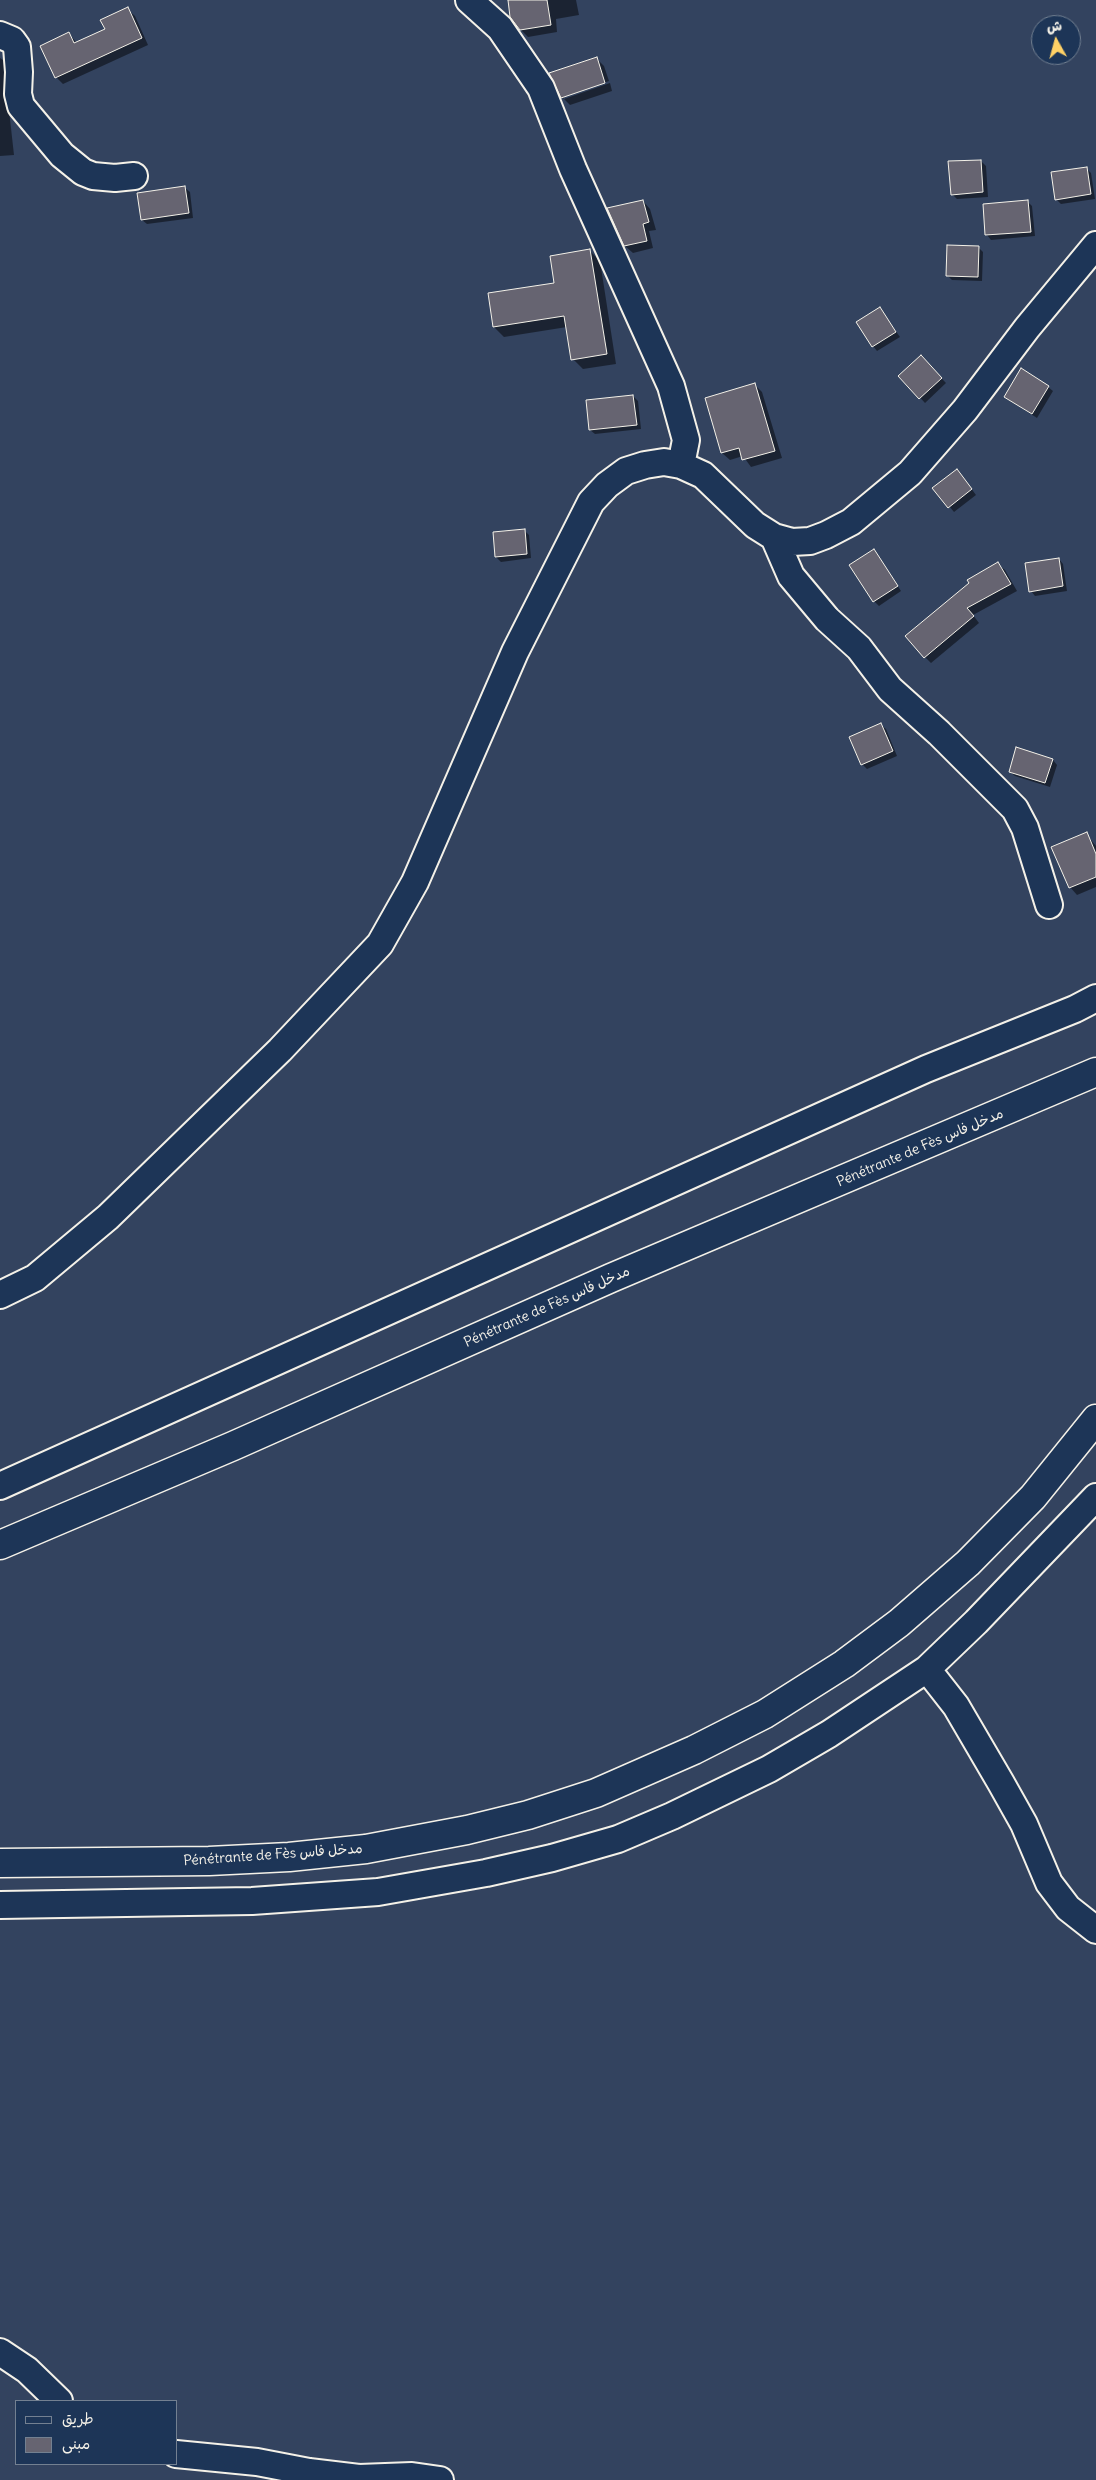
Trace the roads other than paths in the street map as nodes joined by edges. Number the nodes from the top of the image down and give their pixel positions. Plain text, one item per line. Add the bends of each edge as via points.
1 (469, 0) edge
2 (0, 35) edge
3 (134, 176) dead end
4 (1096, 245) edge
5 (681, 464) junction
6 (774, 537) junction
7 (1049, 905) dead end
8 (1096, 998) edge
9 (1096, 1072) edge
10 (0, 1295) edge
11 (1096, 1419) edge
12 (0, 1486) edge
13 (1096, 1497) edge
14 (0, 1545) edge
15 (927, 1669) junction
16 (0, 1863) edge
17 (0, 1905) edge
18 (1096, 1930) edge
19 (0, 2352) edge
20 (58, 2400) edge
21 (178, 2454) edge
22 (440, 2480) edge

1 - 5 street via 500,28 544,95 573,169 671,386 686,440
2 - 3 street via 12,40 17,47 18,94 22,106 62,155 93,176
4 - 6 street via 965,410 910,473 851,522 826,535 810,541 792,542
5 - 6 street via 703,475 755,525
5 - 10 street via 664,462 626,471 591,502 515,652 416,882 380,944 280,1050 108,1217 34,1278
6 - 7 street via 791,576 827,620 859,648 890,689 1015,809 1026,828
8 - 12 street via 926,1069
9 - 14 highway, Pénétrante de Fès مدخل فاس via 611,1278 233,1446
11 - 16 highway, Pénétrante de Fès مدخل فاس via 1033,1497 968,1562 899,1623 844,1664 765,1714 694,1750 596,1793 476,1828 366,1850 209,1861
13 - 15 street
15 - 17 street via 829,1734 769,1769 618,1839 552,1858 378,1892 252,1900
15 - 18 street via 956,1706 1001,1783 1057,1896
19 - 20 street via 27,2370
21 - 22 street via 258,2462 359,2478 412,2476

